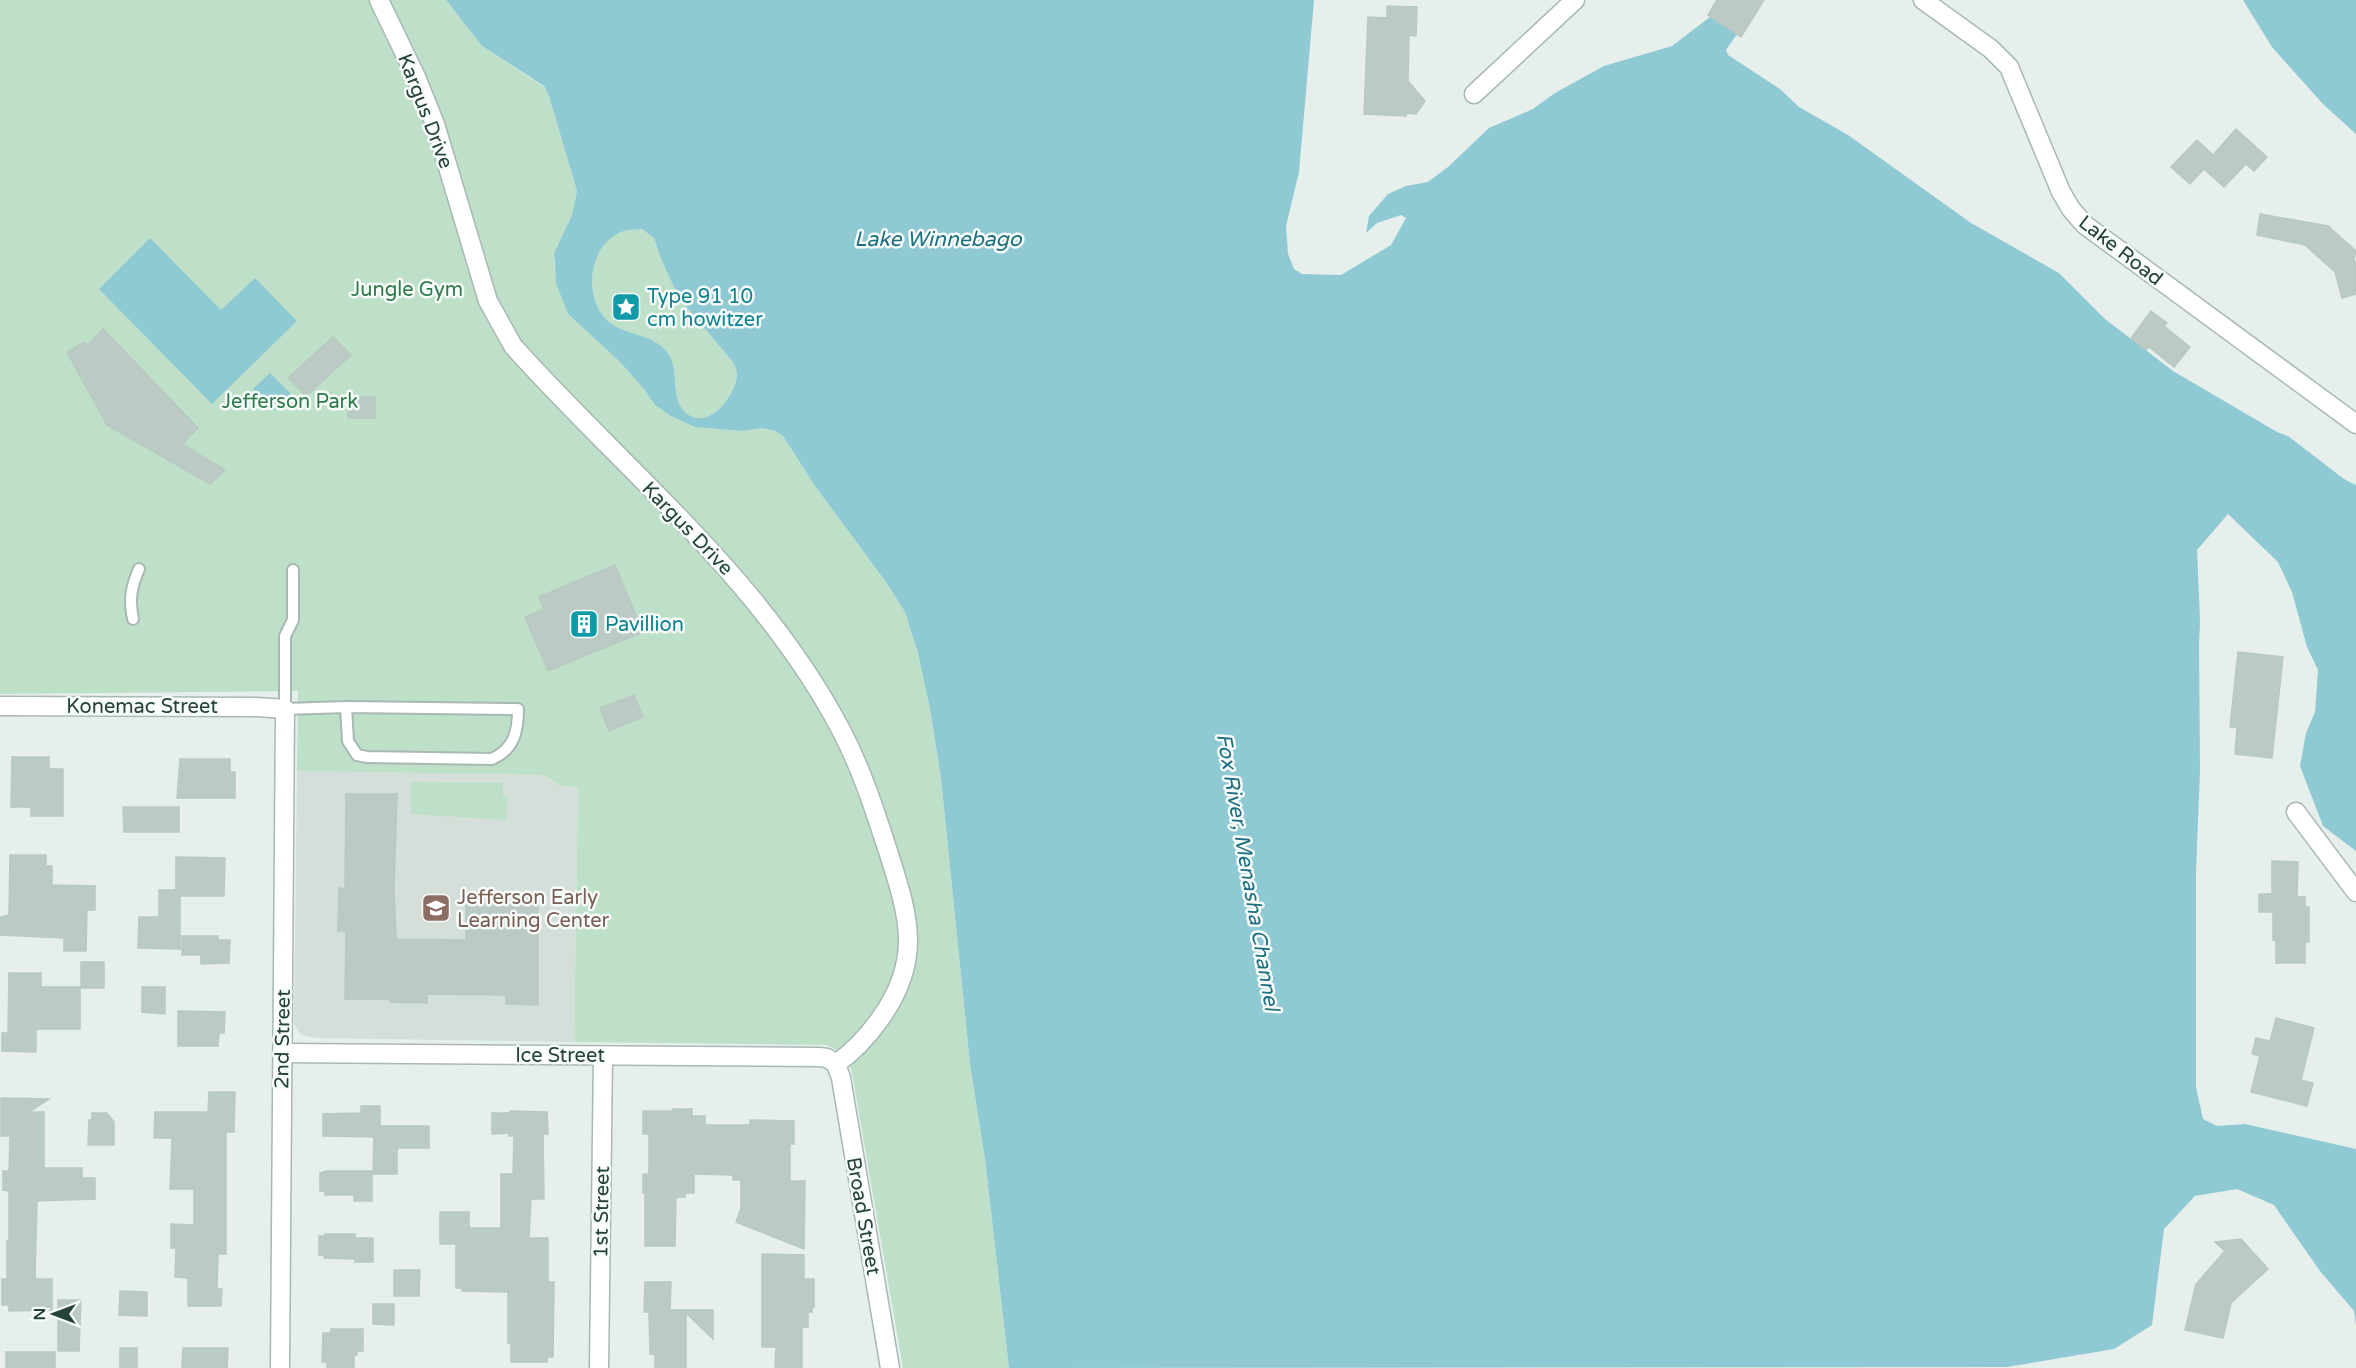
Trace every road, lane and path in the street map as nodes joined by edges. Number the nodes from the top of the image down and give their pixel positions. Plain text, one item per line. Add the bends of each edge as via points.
1 (379, 0) edge
2 (1575, 0) edge
3 (1923, 0) edge
4 (1474, 94) dead end
5 (2356, 424) edge
6 (139, 569) dead end
7 (293, 570) dead end
8 (133, 619) dead end
9 (0, 706) edge
10 (346, 707) junction
11 (285, 709) junction
12 (2296, 812) dead end
13 (2356, 892) edge
14 (282, 1053) junction
15 (603, 1056) junction
16 (836, 1064) junction
17 (280, 1368) edge
18 (599, 1368) edge
19 (890, 1368) edge

1 - 16 street, Kargus Drive via 435,124 488,301 513,346 741,584 789,647 841,729 861,770 898,882 909,952 894,1000 870,1032
2 - 4 street
3 - 5 street, Lake Road via 2010,67 2061,192 2085,225
6 - 8 lane via 129,602
7 - 11 lane via 293,620 285,636
9 - 11 street, Konemac Street
10 - 10 lane via 518,709 518,722 511,745 492,759 367,758 357,755 348,741
10 - 11 lane
11 - 14 street, 2nd Street
12 - 13 street
14 - 15 street, Ice Street
14 - 17 street, 2nd Street
15 - 16 street, Ice Street via 819,1057
15 - 18 street, 1st Street
16 - 19 street, Broad Street

